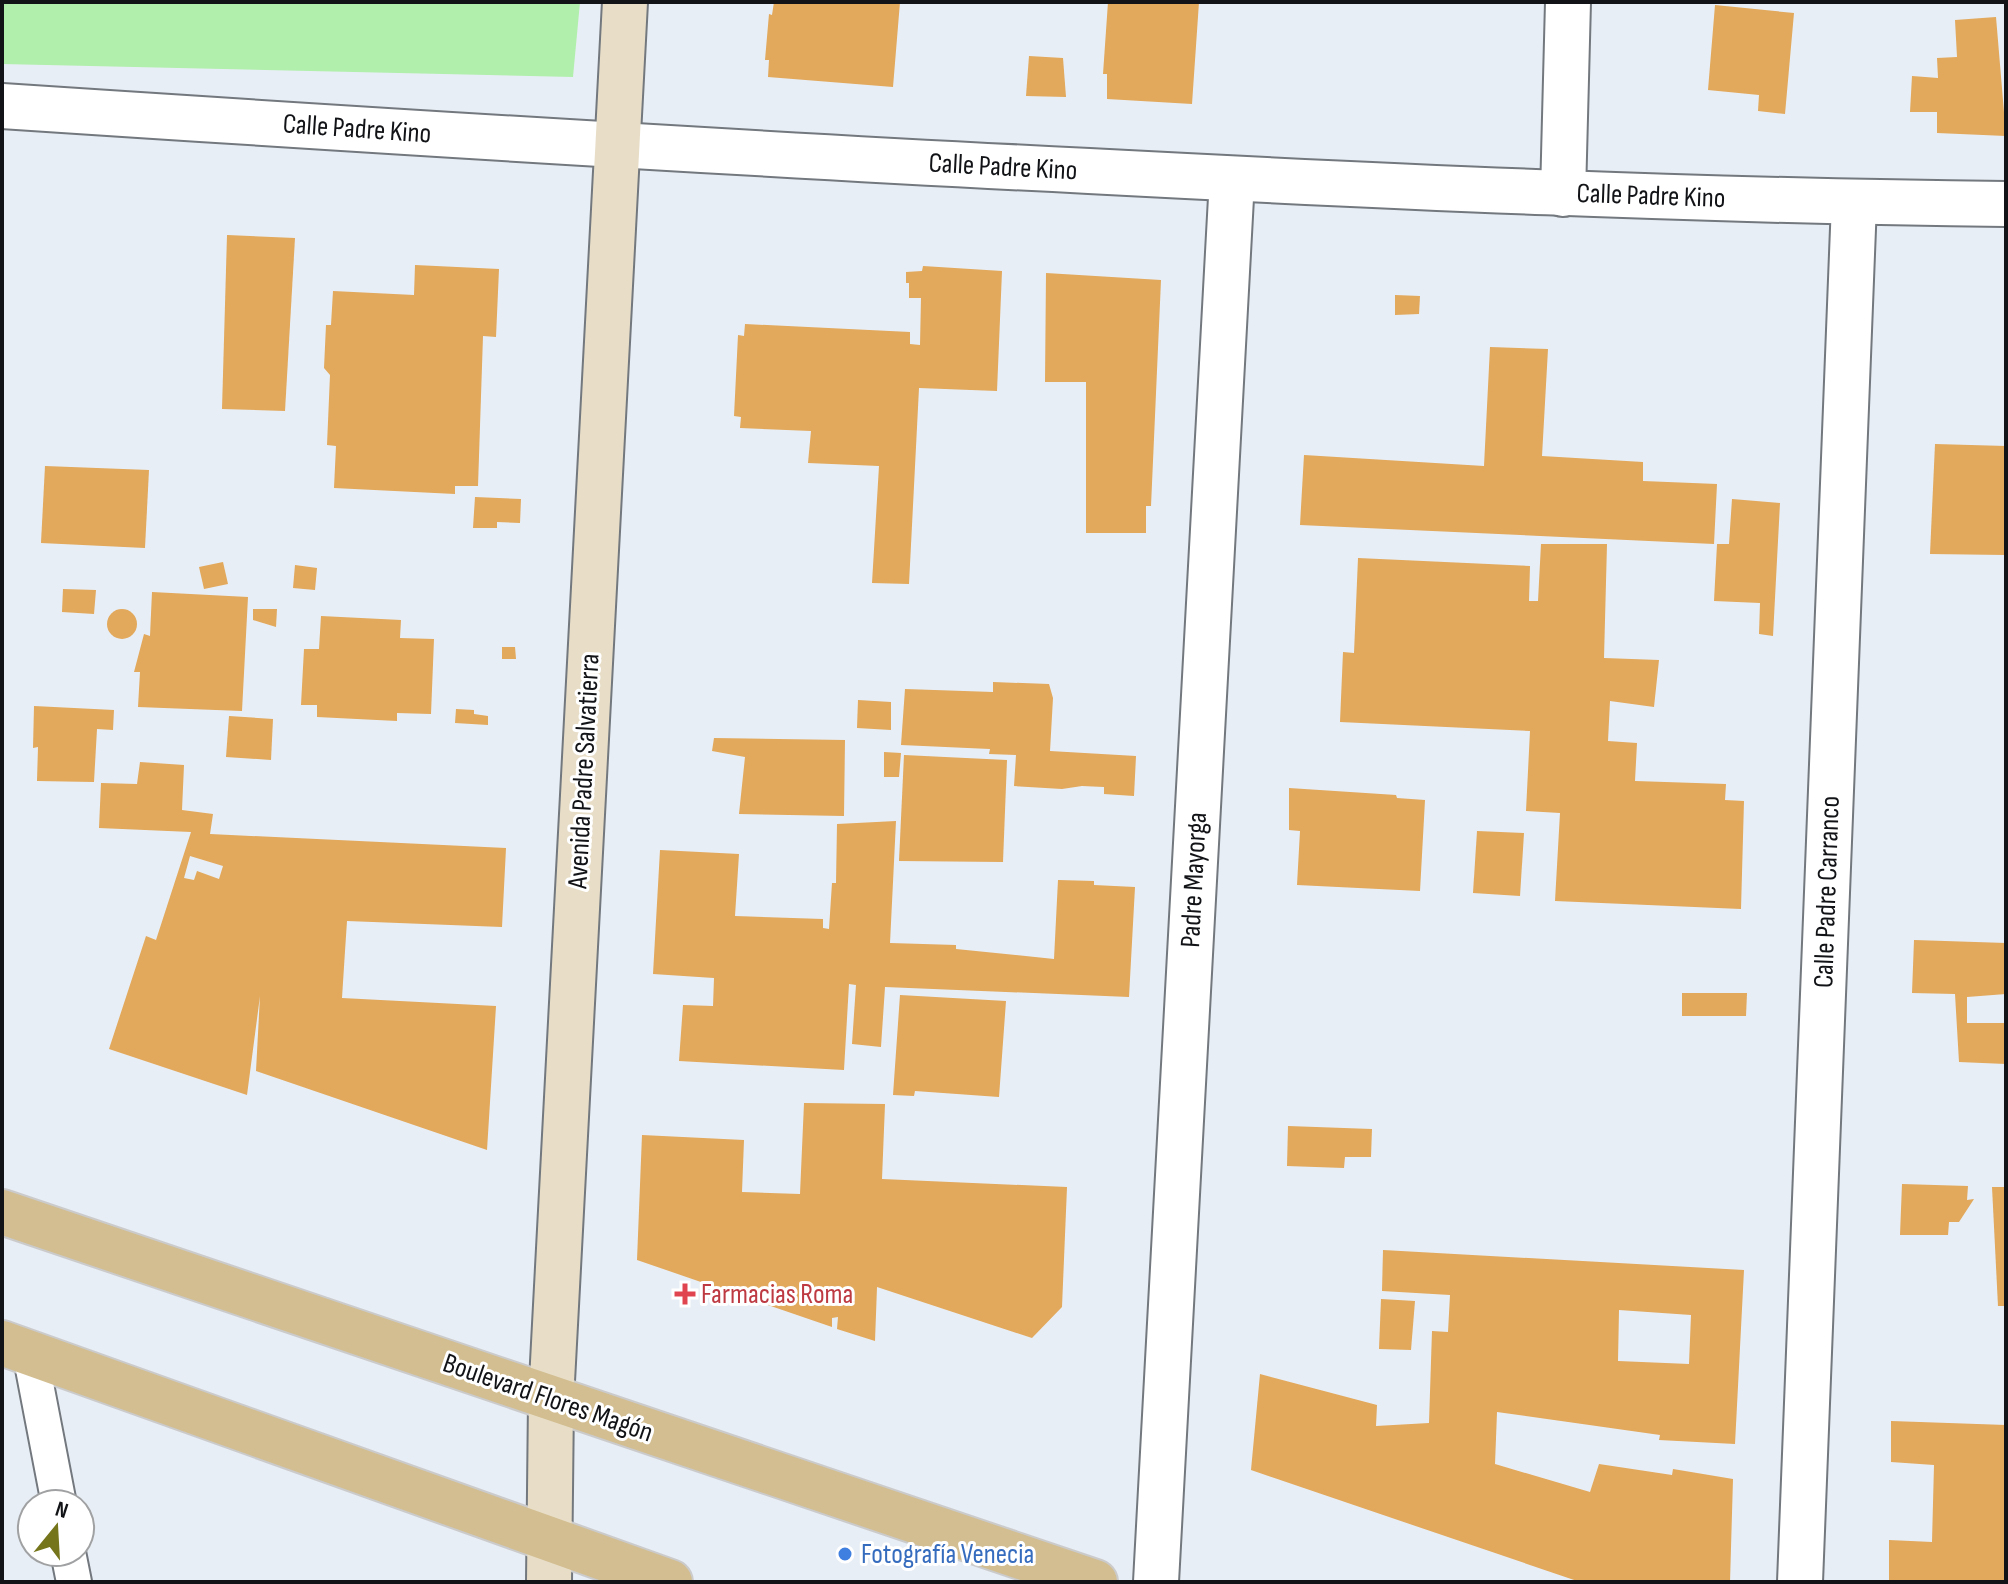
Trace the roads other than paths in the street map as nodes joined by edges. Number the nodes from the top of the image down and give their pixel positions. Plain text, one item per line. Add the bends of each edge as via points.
1 (625, 2) edge
2 (1568, 2) edge
3 (2, 106) edge
4 (617, 147) junction
5 (1232, 179) junction
6 (1563, 194) junction
7 (1854, 203) junction
8 (2006, 204) edge
9 (2, 1212) edge
10 (16, 1348) edge
11 (551, 1400) junction
12 (55, 1488) edge
13 (549, 1561) edge
14 (670, 1582) edge
15 (1095, 1582) edge
16 (1156, 1582) edge
17 (1800, 1582) edge

1 - 4 main road, Avenida Padre Salvatierra
2 - 6 street
3 - 4 street, Calle Padre Kino
4 - 5 street, Calle Padre Kino
4 - 11 main road, Avenida Padre Salvatierra
5 - 6 street, Calle Padre Kino
5 - 16 street, Padre Mayorga
6 - 7 street, Calle Padre Kino
7 - 8 street, Calle Padre Kino
7 - 17 street, Calle Padre Carranco
9 - 11 main road, Boulevard Flores Magón
10 - 12 lane
10 - 13 main road
11 - 13 main road, Avenida Padre Salvatierra
11 - 15 main road, Boulevard Flores Magón
13 - 14 main road

